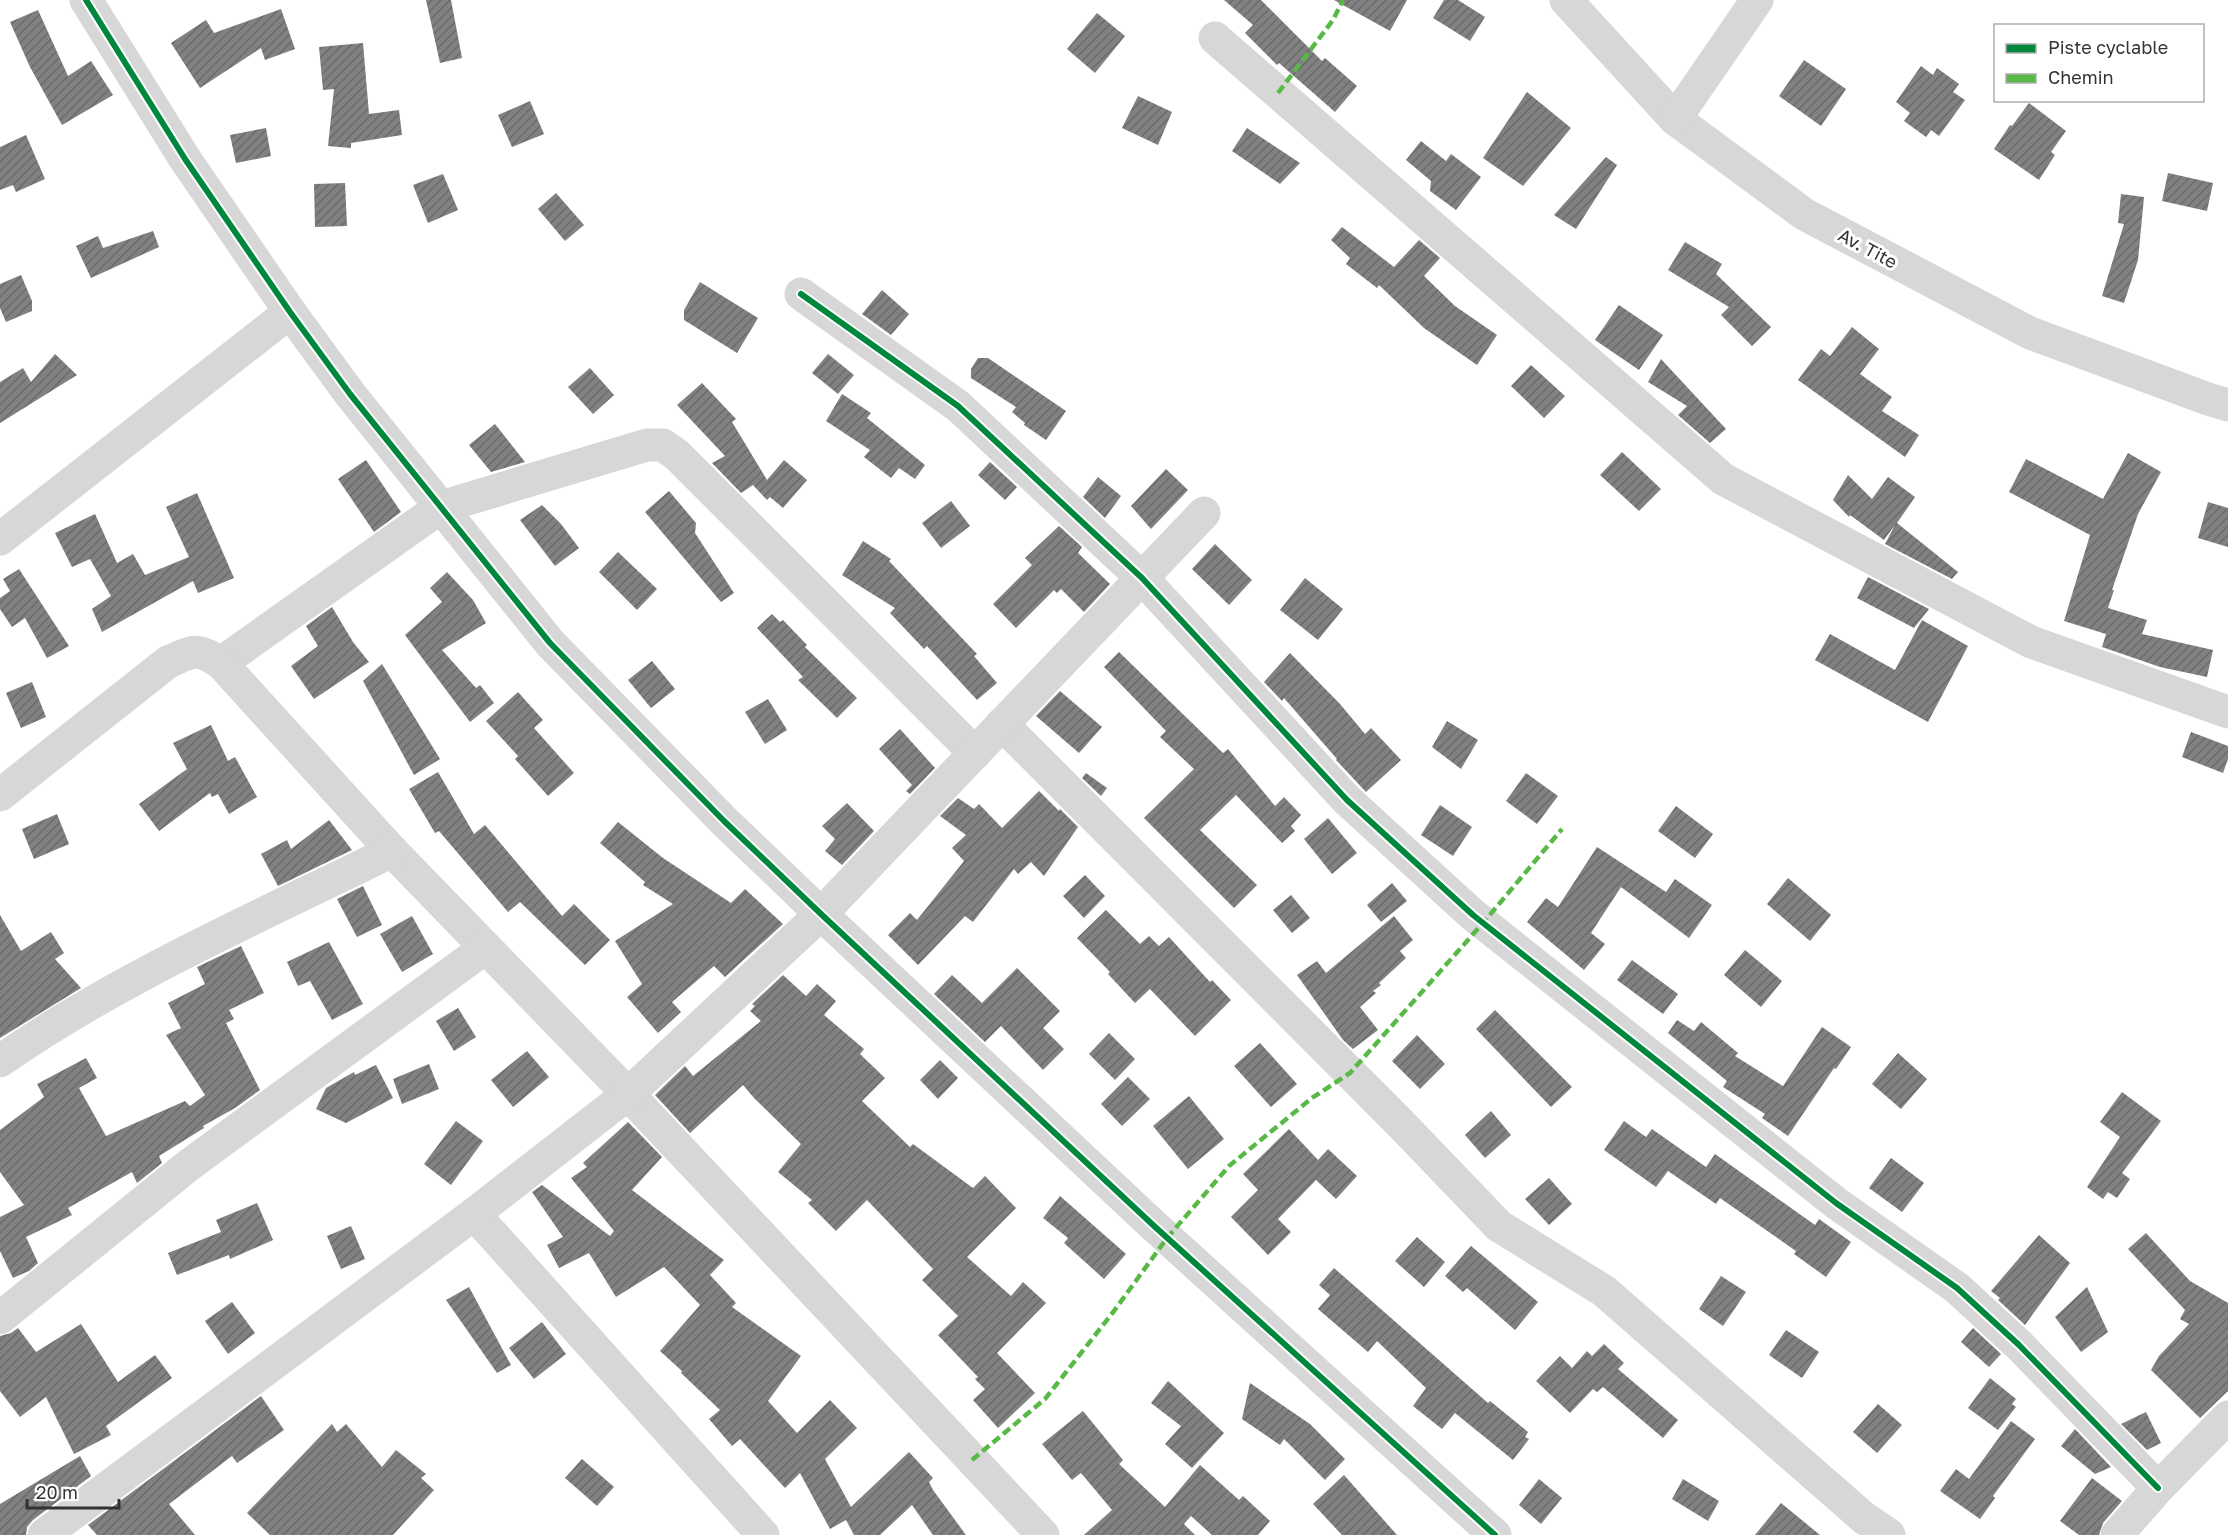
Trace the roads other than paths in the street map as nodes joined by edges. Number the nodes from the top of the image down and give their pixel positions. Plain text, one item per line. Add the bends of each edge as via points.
1 (87, 0) edge
2 (1566, 0) edge
3 (1757, 0) edge
4 (1215, 38) dead end
5 (1675, 119) junction
6 (801, 294) dead end
7 (290, 312) junction
8 (2228, 405) edge
9 (441, 507) junction
10 (1204, 513) dead end
11 (0, 539) edge
12 (1142, 578) junction
13 (221, 663) junction
14 (2228, 712) edge
15 (1002, 724) junction
16 (975, 753) junction
17 (0, 795) edge
18 (393, 851) junction
19 (821, 914) junction
20 (485, 948) junction
21 (0, 1060) edge
22 (628, 1094) junction
23 (474, 1214) junction
24 (0, 1318) edge
25 (2228, 1417) edge
26 (2158, 1488) junction
27 (1867, 1529) edge
28 (44, 1535) edge
29 (763, 1535) edge
30 (1043, 1535) edge
31 (1495, 1535) edge
32 (2118, 1535) edge

1 - 7 street via 185,159
2 - 5 street, Av. Tite
3 - 5 street
4 - 14 street via 1723,479 2031,642
5 - 8 street, Av. Tite via 1804,214 2030,333
6 - 12 street via 958,406
7 - 9 street
7 - 11 street
9 - 13 street
9 - 16 street via 647,444 663,445
9 - 19 street via 550,643 724,822
10 - 12 street
12 - 15 street
12 - 26 street via 1347,801 1473,915 1836,1203 1957,1288 2019,1345
13 - 17 street via 204,652 190,652 168,662
13 - 18 street
15 - 16 street
15 - 27 street via 1499,1226 1604,1291
16 - 19 street
18 - 20 street
18 - 21 street via 164,963 34,1036
19 - 22 street
19 - 31 street via 1153,1225
20 - 22 street
20 - 24 street via 189,1165
22 - 23 street
22 - 30 street
23 - 28 street
23 - 29 street
25 - 26 street
26 - 32 street

